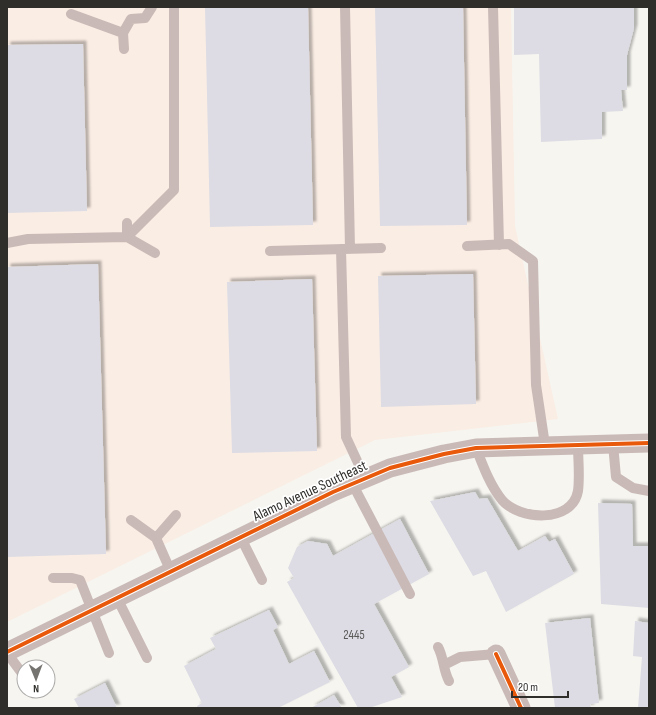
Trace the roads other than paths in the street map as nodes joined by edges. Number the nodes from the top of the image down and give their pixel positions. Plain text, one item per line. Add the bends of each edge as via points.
1 (152, 7) edge
2 (174, 7) edge
3 (345, 7) edge
4 (494, 7) edge
5 (71, 14) dead end
6 (123, 33) junction
7 (124, 49) dead end
8 (127, 223) dead end
9 (127, 237) junction
10 (7, 243) edge
11 (499, 245) junction
12 (467, 246) dead end
13 (381, 248) dead end
14 (345, 249) junction
15 (270, 251) dead end
16 (155, 253) dead end
17 (614, 444) junction
18 (649, 444) edge
19 (545, 445) junction
20 (578, 445) junction
21 (476, 448) junction
22 (358, 480) junction
23 (649, 491) edge
24 (176, 515) dead end
25 (131, 520) dead end
26 (156, 538) junction
27 (241, 538) junction
28 (171, 572) junction
29 (52, 578) dead end
30 (262, 580) dead end
31 (410, 594) dead end
32 (117, 598) junction
33 (91, 610) junction
34 (438, 647) dead end
35 (7, 652) edge
36 (109, 653) dead end
37 (496, 654) joint
38 (147, 658) dead end
39 (16, 665) edge
40 (444, 665) junction
41 (449, 681) dead end
42 (521, 708) edge

1 - 6 lane via 145,18 131,19
2 - 9 lane via 174,190
3 - 14 lane
4 - 11 lane
5 - 6 lane
6 - 7 lane
8 - 9 lane
9 - 10 lane via 28,239
9 - 16 lane
11 - 12 lane
11 - 19 lane via 509,244 533,261 536,385
13 - 14 lane
14 - 15 lane
14 - 22 lane via 346,437
17 - 18 street, Alamo Avenue Southeast
17 - 20 street, Alamo Avenue Southeast
17 - 23 lane via 616,477 632,488
19 - 20 street, Alamo Avenue Southeast
19 - 21 street, Alamo Avenue Southeast
20 - 21 lane via 578,491 572,503 561,513 539,515 516,510 503,500 489,478
21 - 22 street, Alamo Avenue Southeast via 390,468
22 - 27 street, Alamo Avenue Southeast
22 - 31 lane
24 - 26 lane
25 - 26 lane
26 - 28 lane
27 - 28 street, Alamo Avenue Southeast
27 - 30 lane
28 - 32 street, Alamo Avenue Southeast
29 - 33 lane via 80,580
32 - 33 street, Alamo Avenue Southeast
32 - 38 lane
33 - 35 street, Alamo Avenue Southeast
33 - 36 lane
34 - 40 lane
35 - 39 lane
37 - 40 lane via 460,657
37 - 42 street
40 - 41 lane

